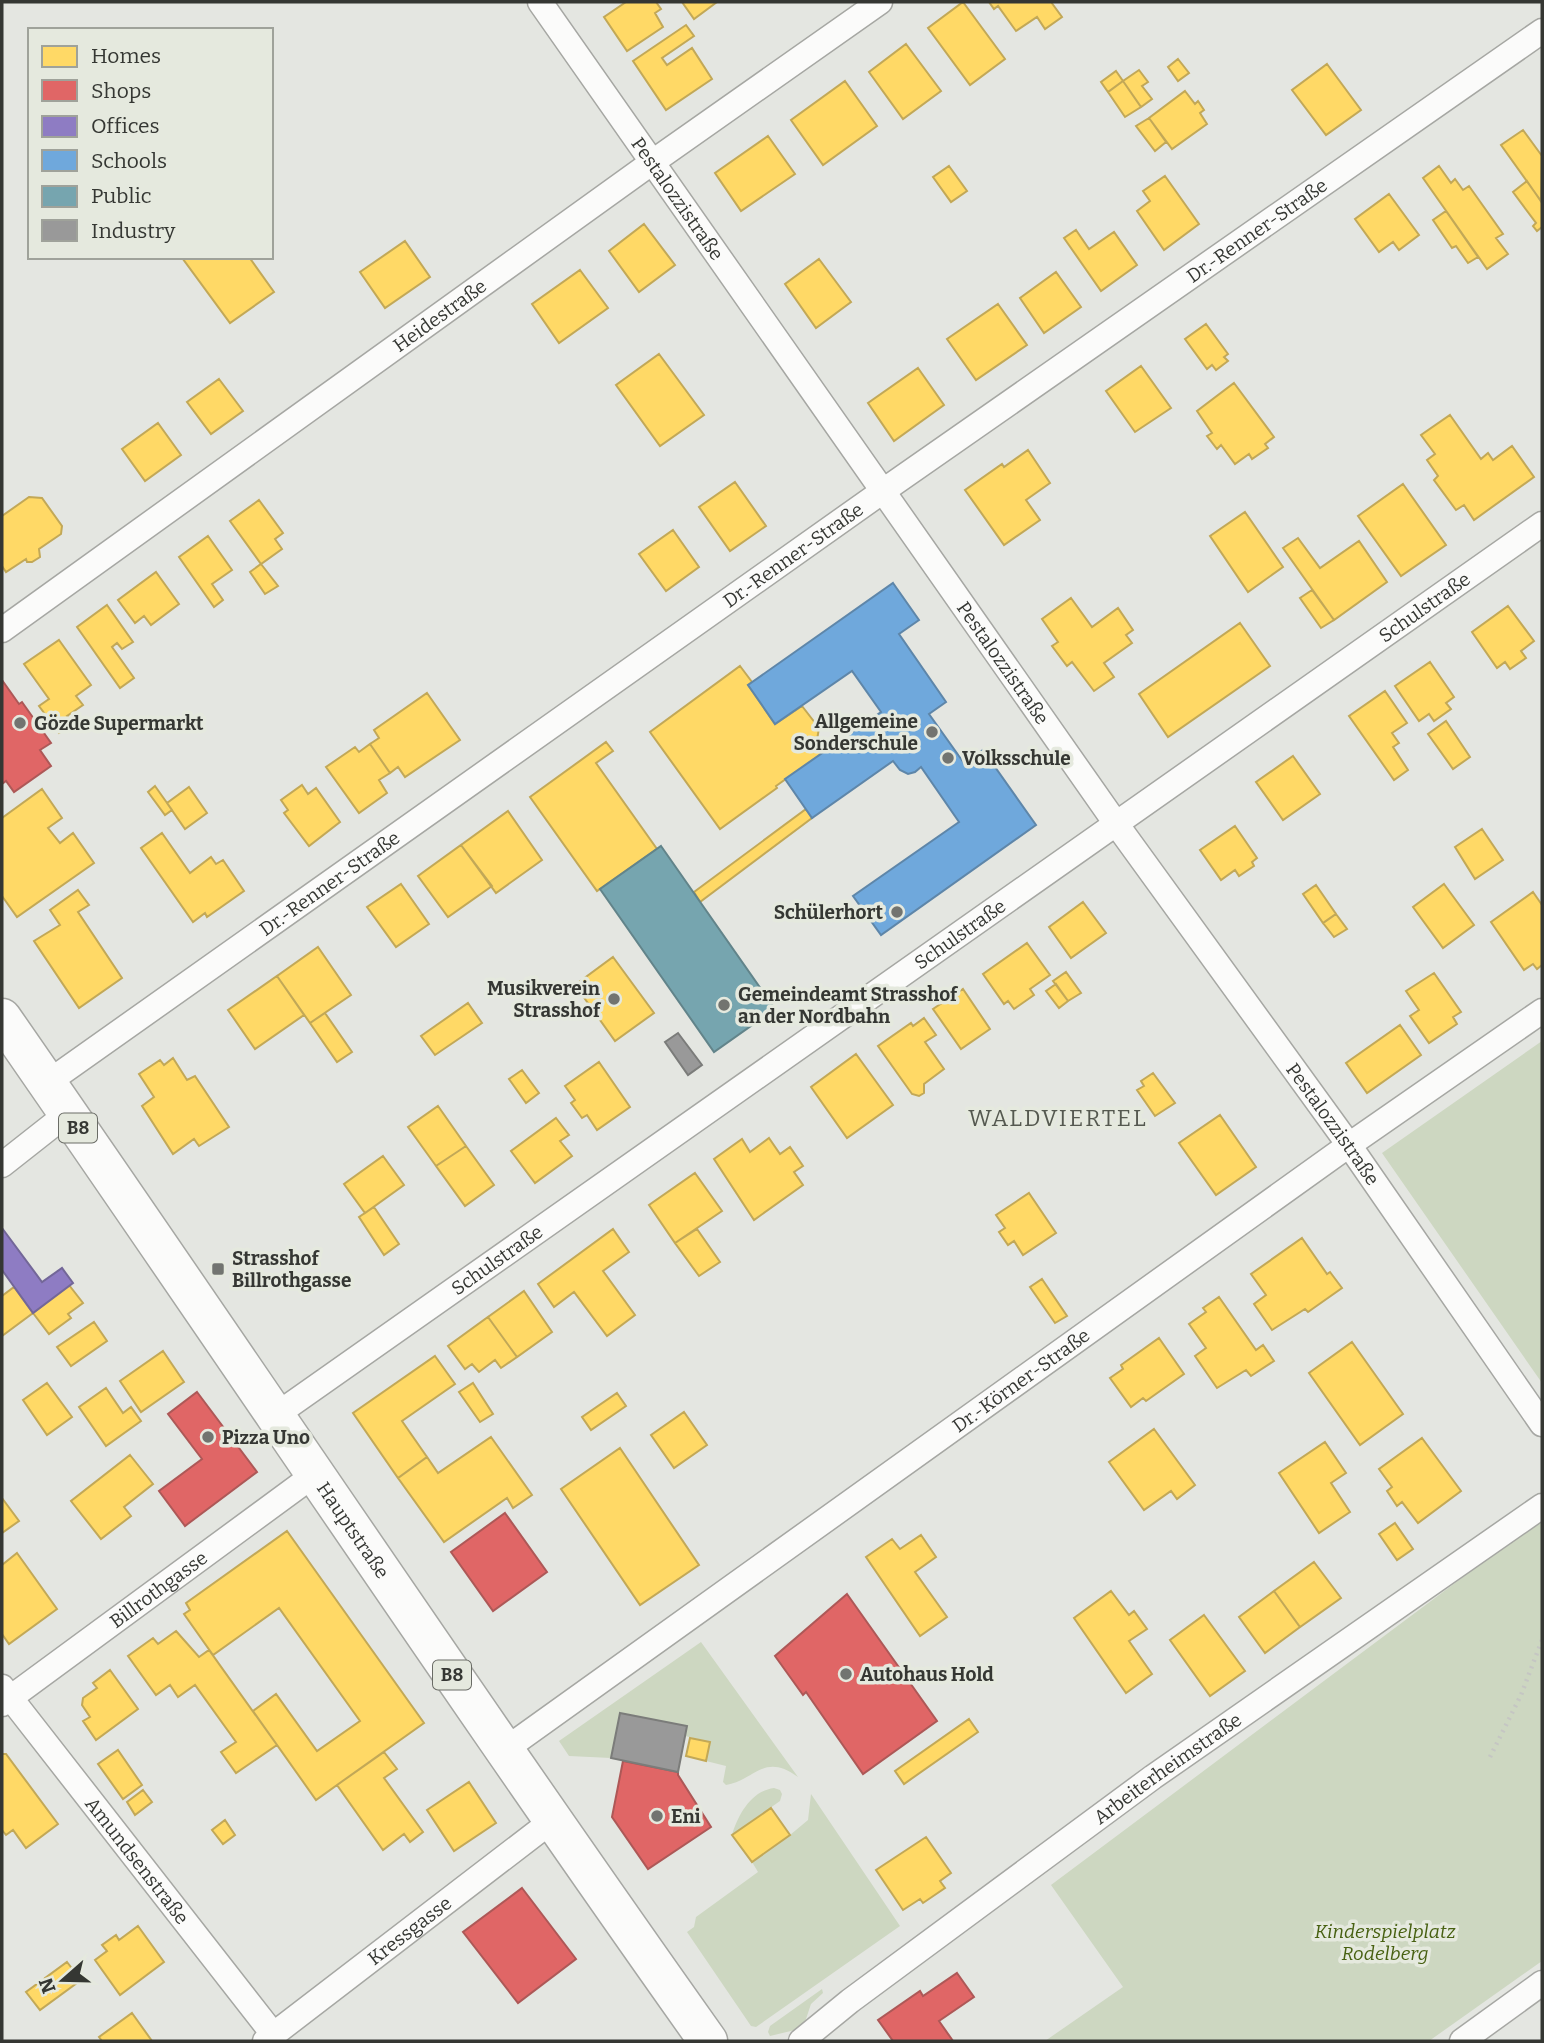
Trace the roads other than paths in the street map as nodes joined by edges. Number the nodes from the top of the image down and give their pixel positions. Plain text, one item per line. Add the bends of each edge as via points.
1 (540, 2) edge
2 (880, 2) edge
3 (1542, 31) edge
4 (654, 161) junction
5 (883, 491) junction
6 (1542, 524) edge
7 (2, 630) edge
8 (1117, 825) junction
9 (1542, 1012) edge
10 (2, 1018) edge
11 (58, 1098) junction
12 (1349, 1145) junction
13 (2, 1165) edge
14 (276, 1415) junction
15 (1542, 1424) edge
16 (315, 1474) junction
17 (1542, 1506) edge
18 (4, 1696) edge
19 (503, 1751) junction
20 (553, 1820) junction
21 (1542, 1983) edge
22 (269, 2038) edge
23 (708, 2041) edge
24 (801, 2041) edge
25 (1462, 2041) edge

1 - 4 street, Pestalozzistraße
2 - 4 street, Heidestraße
3 - 5 street, Dr.-Renner-Straße
4 - 5 street, Pestalozzistraße
4 - 7 street, Heidestraße
5 - 8 street, Pestalozzistraße
5 - 11 street, Dr.-Renner-Straße
6 - 8 street, Schulstraße
8 - 12 street, Pestalozzistraße
8 - 14 street, Schulstraße
9 - 12 street, Dr.-Körner-Straße
10 - 11 main road, Hauptstraße / B8
11 - 13 street, Dr.-Renner-Straße
11 - 14 main road, Hauptstraße / B8
12 - 15 street, Pestalozzistraße
12 - 19 street, Dr.-Körner-Straße
14 - 16 main road, Hauptstraße / B8
16 - 18 street, Billrothgasse
16 - 19 main road, Hauptstraße / B8
17 - 24 street, Arbeiterheimstraße via 1153,1777
18 - 22 street, Amundsenstraße
19 - 20 main road, Hauptstraße / B8
20 - 22 street, Kressgasse
20 - 23 main road, Hauptstraße / B8
21 - 25 street

